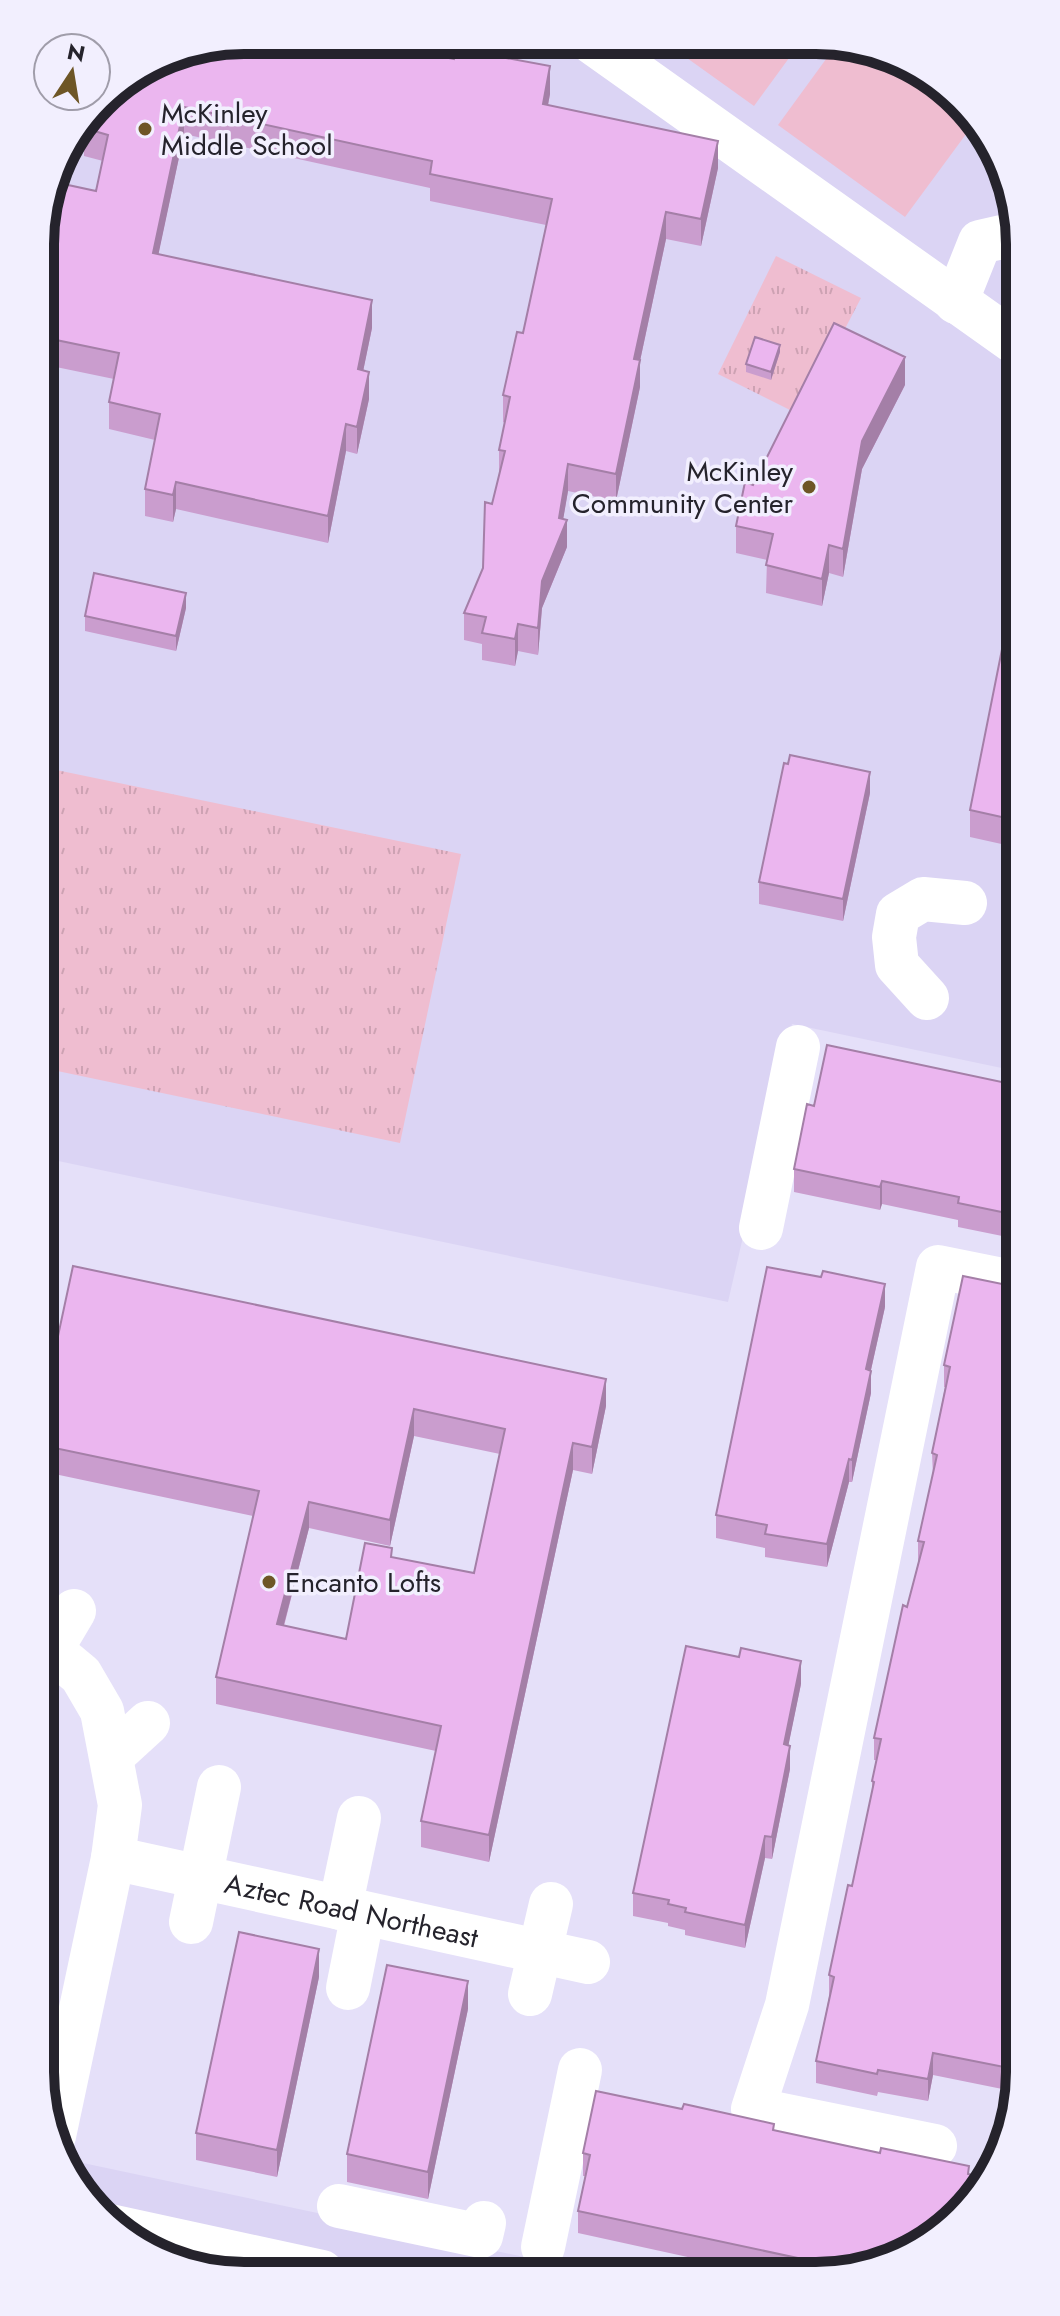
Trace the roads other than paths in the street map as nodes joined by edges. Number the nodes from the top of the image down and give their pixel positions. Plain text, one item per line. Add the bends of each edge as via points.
1 (609, 54) edge
2 (1006, 238) edge
3 (956, 302) junction
4 (1006, 336) edge
5 (965, 903) dead end
6 (927, 998) dead end
7 (798, 1047) dead end
8 (761, 1228) dead end
9 (1006, 1281) edge
10 (74, 1611) dead end
11 (54, 1638) edge
12 (54, 1651) edge
13 (148, 1723) dead end
14 (113, 1755) junction
15 (219, 1787) dead end
16 (359, 1818) dead end
17 (113, 1858) junction
18 (200, 1877) junction
19 (551, 1904) dead end
20 (351, 1910) junction
21 (191, 1922) dead end
22 (540, 1951) junction
23 (588, 1962) dead end
24 (348, 1988) dead end
25 (530, 1994) dead end
26 (580, 2070) dead end
27 (58, 2107) edge
28 (935, 2146) dead end
29 (339, 2206) dead end
30 (484, 2223) dead end
31 (145, 2234) edge
32 (543, 2247) dead end
33 (276, 2262) edge

1 - 3 street
2 - 3 street via 980,242
3 - 4 street
5 - 6 street via 923,899 898,914 897,965
7 - 8 street
9 - 28 street via 938,1267 787,2005 753,2109
10 - 11 street
12 - 14 street via 81,1675 102,1711
13 - 14 street
14 - 17 street via 120,1805
15 - 18 street
16 - 20 street
17 - 18 street, Aztec Road Northeast
17 - 27 street
18 - 20 street, Aztec Road Northeast
18 - 21 street
19 - 22 street
20 - 22 street, Aztec Road Northeast
20 - 24 street
22 - 23 street, Aztec Road Northeast
22 - 25 street
26 - 32 street
29 - 30 street via 481,2236
31 - 33 street

